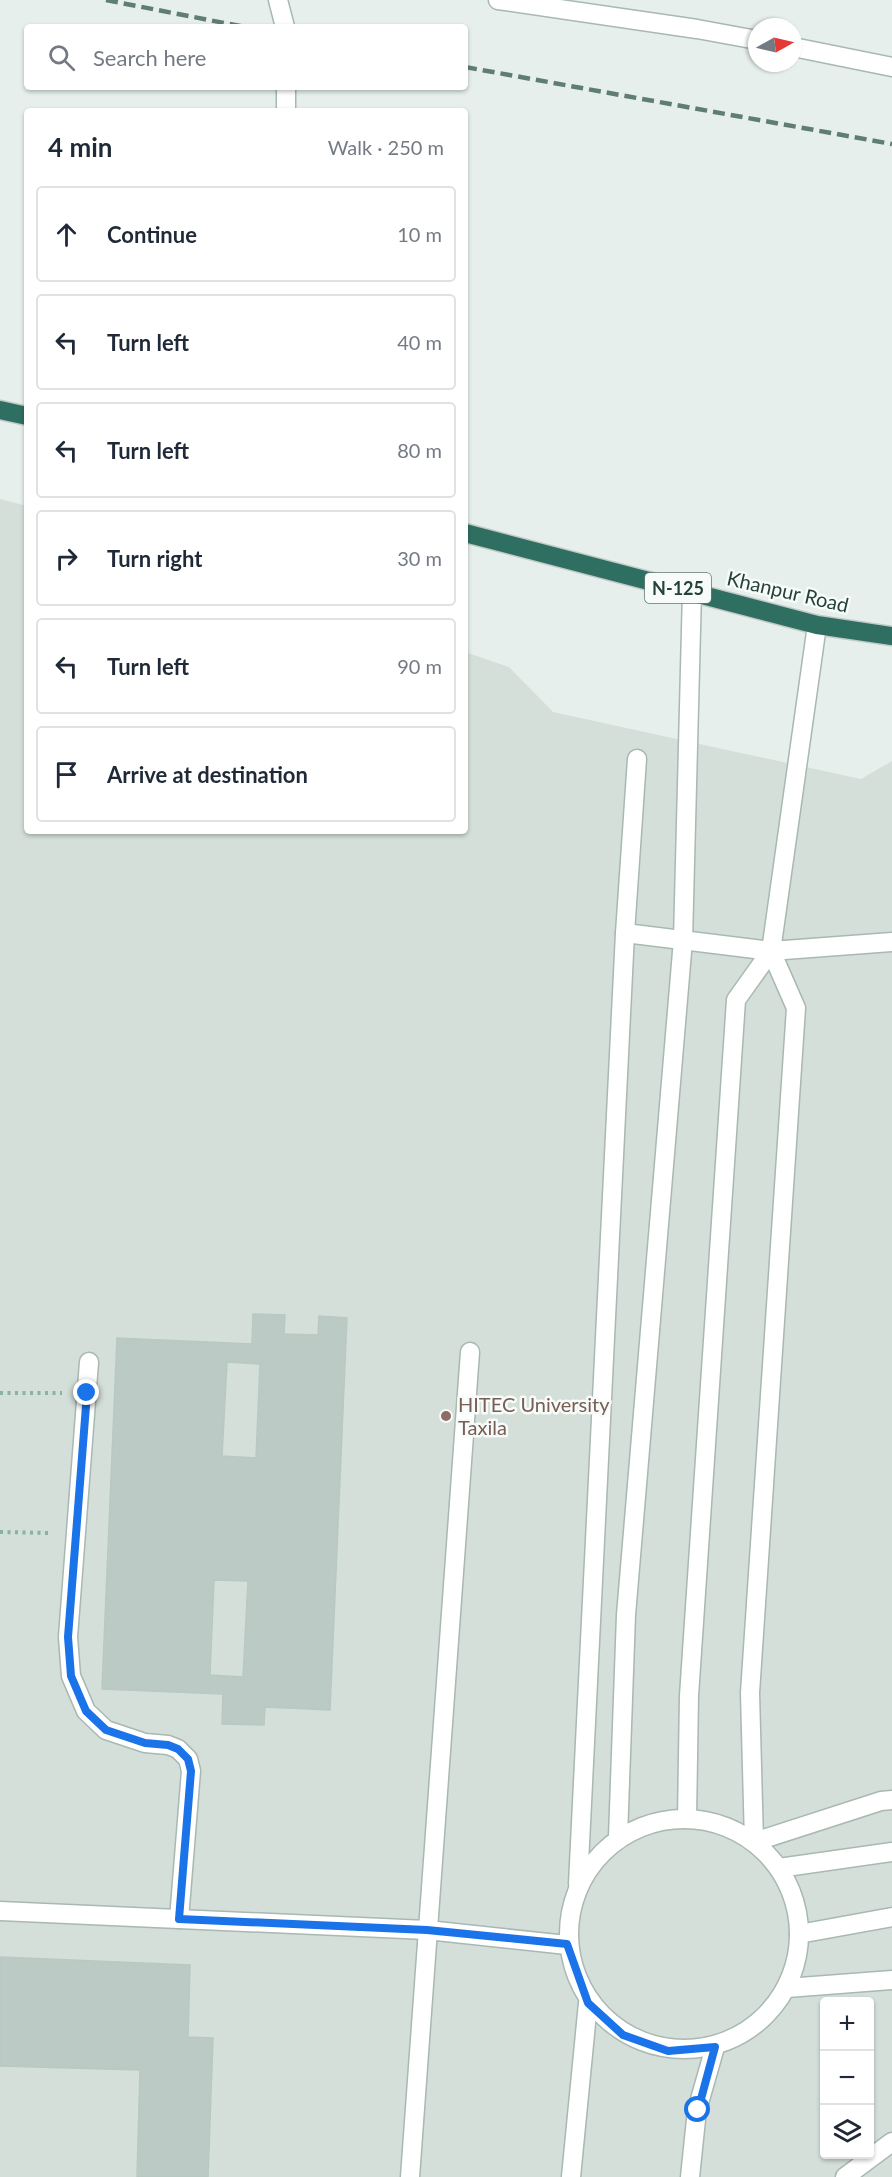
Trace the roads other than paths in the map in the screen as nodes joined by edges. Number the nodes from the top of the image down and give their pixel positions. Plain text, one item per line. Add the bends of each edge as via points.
1 (278, 0) edge
2 (498, 0) edge
3 (284, 24) edge
4 (748, 38) edge
5 (802, 49) edge
6 (892, 67) edge
7 (286, 90) edge
8 (286, 108) edge
9 (0, 410) edge
10 (24, 415) edge
11 (468, 533) edge
12 (692, 591) junction
13 (817, 625) junction
14 (892, 636) edge
15 (637, 759) dead end
16 (625, 933) junction
17 (683, 940) junction
18 (892, 942) edge
19 (771, 951) junction
20 (471, 1352) dead end
21 (89, 1362) dead end
22 (892, 1800) edge
23 (687, 1818) junction
24 (618, 1837) junction
25 (754, 1842) junction
26 (892, 1852) edge
27 (779, 1868) junction
28 (578, 1884) junction
29 (0, 1911) edge
30 (892, 1917) edge
31 (179, 1919) junction
32 (427, 1930) junction
33 (799, 1934) junction
34 (567, 1944) junction
35 (892, 1980) edge
36 (787, 1988) junction
37 (588, 2003) junction
38 (715, 2047) junction
39 (892, 2142) edge
40 (410, 2177) edge
41 (571, 2177) edge
42 (690, 2177) edge
43 (845, 2177) edge

1 - 3 street
2 - 4 street
5 - 6 street
7 - 8 street
9 - 10 highway
11 - 12 highway, Khanpur Road / N-125
12 - 13 highway, Khanpur Road / N-125
12 - 17 street
13 - 14 highway, Khanpur Road / N-125
13 - 19 street
15 - 16 street
16 - 17 street
16 - 28 street
17 - 19 street
17 - 24 street via 626,1615
18 - 19 street
19 - 23 street via 736,1000 689,1696
19 - 25 street via 796,1008 750,1693
20 - 32 street
21 - 31 street via 75,1534 71,1676 86,1711 106,1730 145,1743 168,1745 188,1759 191,1771
22 - 25 street
23 - 24 street via 651,1822
23 - 25 street via 722,1824
24 - 28 street
25 - 27 street
26 - 27 street
27 - 33 street via 795,1903
28 - 34 street
29 - 31 street
30 - 33 street
31 - 32 street
32 - 34 street
32 - 40 street
33 - 36 street
34 - 37 street
35 - 36 street
36 - 38 street via 757,2025
37 - 38 street via 623,2035 668,2051
37 - 41 street
38 - 42 street via 698,2110
39 - 43 street

